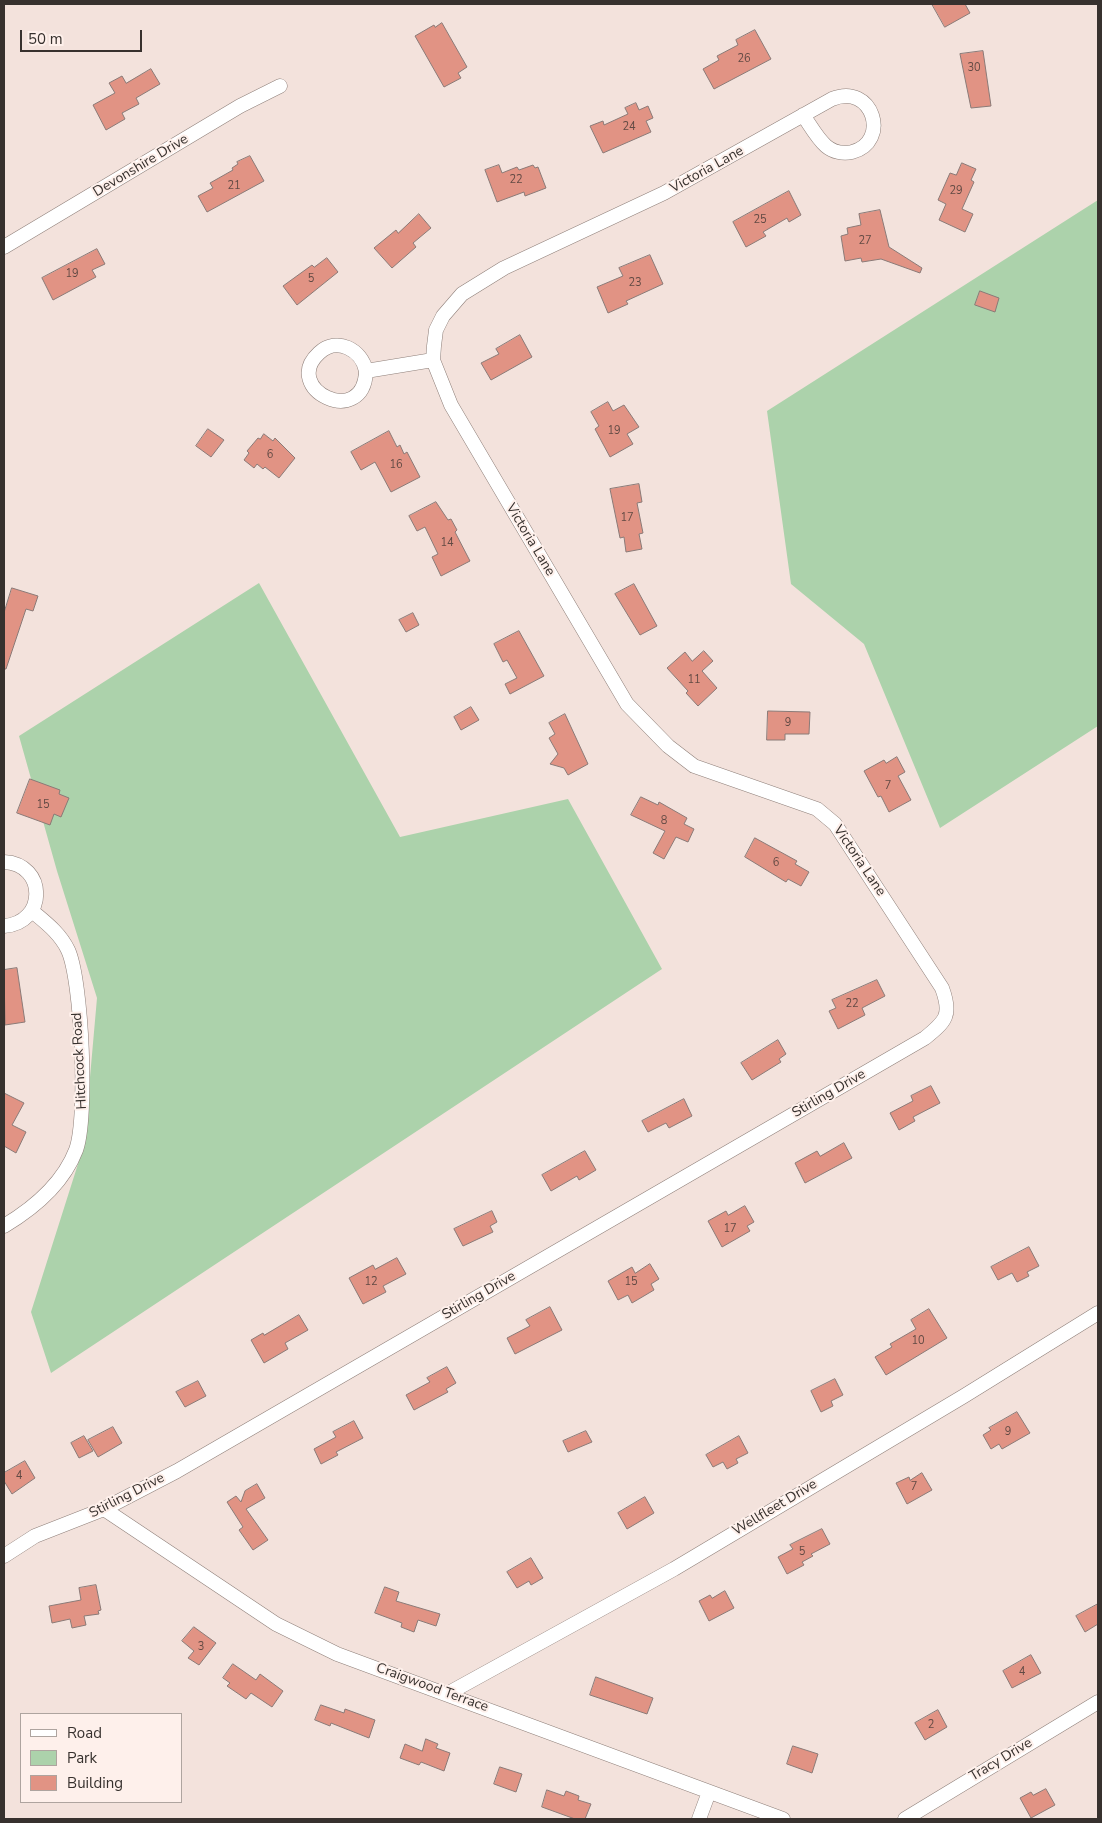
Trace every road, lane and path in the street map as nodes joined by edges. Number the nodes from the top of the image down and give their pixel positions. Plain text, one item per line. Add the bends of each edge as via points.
1 (280, 86) dead end
2 (803, 115) junction
3 (4, 247) edge
4 (433, 360) junction
5 (366, 371) junction
6 (4, 862) edge
7 (32, 911) junction
8 (4, 926) edge
9 (945, 1020) joint
10 (4, 1226) edge
11 (1098, 1312) edge
12 (104, 1510) junction
13 (4, 1556) edge
14 (447, 1694) junction
15 (1098, 1702) edge
16 (709, 1792) junction
17 (699, 1819) edge
18 (783, 1819) edge
19 (905, 1819) edge

1 - 3 street, Devonshire Drive via 240,106
2 - 2 street, Victoria Lane via 826,146 842,153 860,149 874,128 868,108 850,96 832,99
2 - 4 street, Victoria Lane via 664,193 504,268 475,285 443,316 436,330
4 - 5 street
4 - 9 street, Victoria Lane via 451,405 627,704 668,746 694,766 817,808 835,824 942,988 948,1005
5 - 5 street via 364,384 357,394 340,401 322,396 310,375 318,354 334,346 345,346 356,352
6 - 7 street via 23,867 32,878 37,891
7 - 8 street via 22,921
7 - 10 street, Hitchcock Road via 61,939 68,950 75,976 82,1125 76,1150 65,1172 47,1194
9 - 12 street, Stirling Drive via 917,1043
11 - 14 street, Wellfleet Drive via 674,1569
12 - 13 street, Stirling Drive via 35,1536
12 - 14 street, Craigwood Terrace via 276,1624 338,1654
14 - 16 street, Craigwood Terrace
15 - 19 street, Tracy Drive
16 - 17 street
16 - 18 street, Craigwood Terrace

